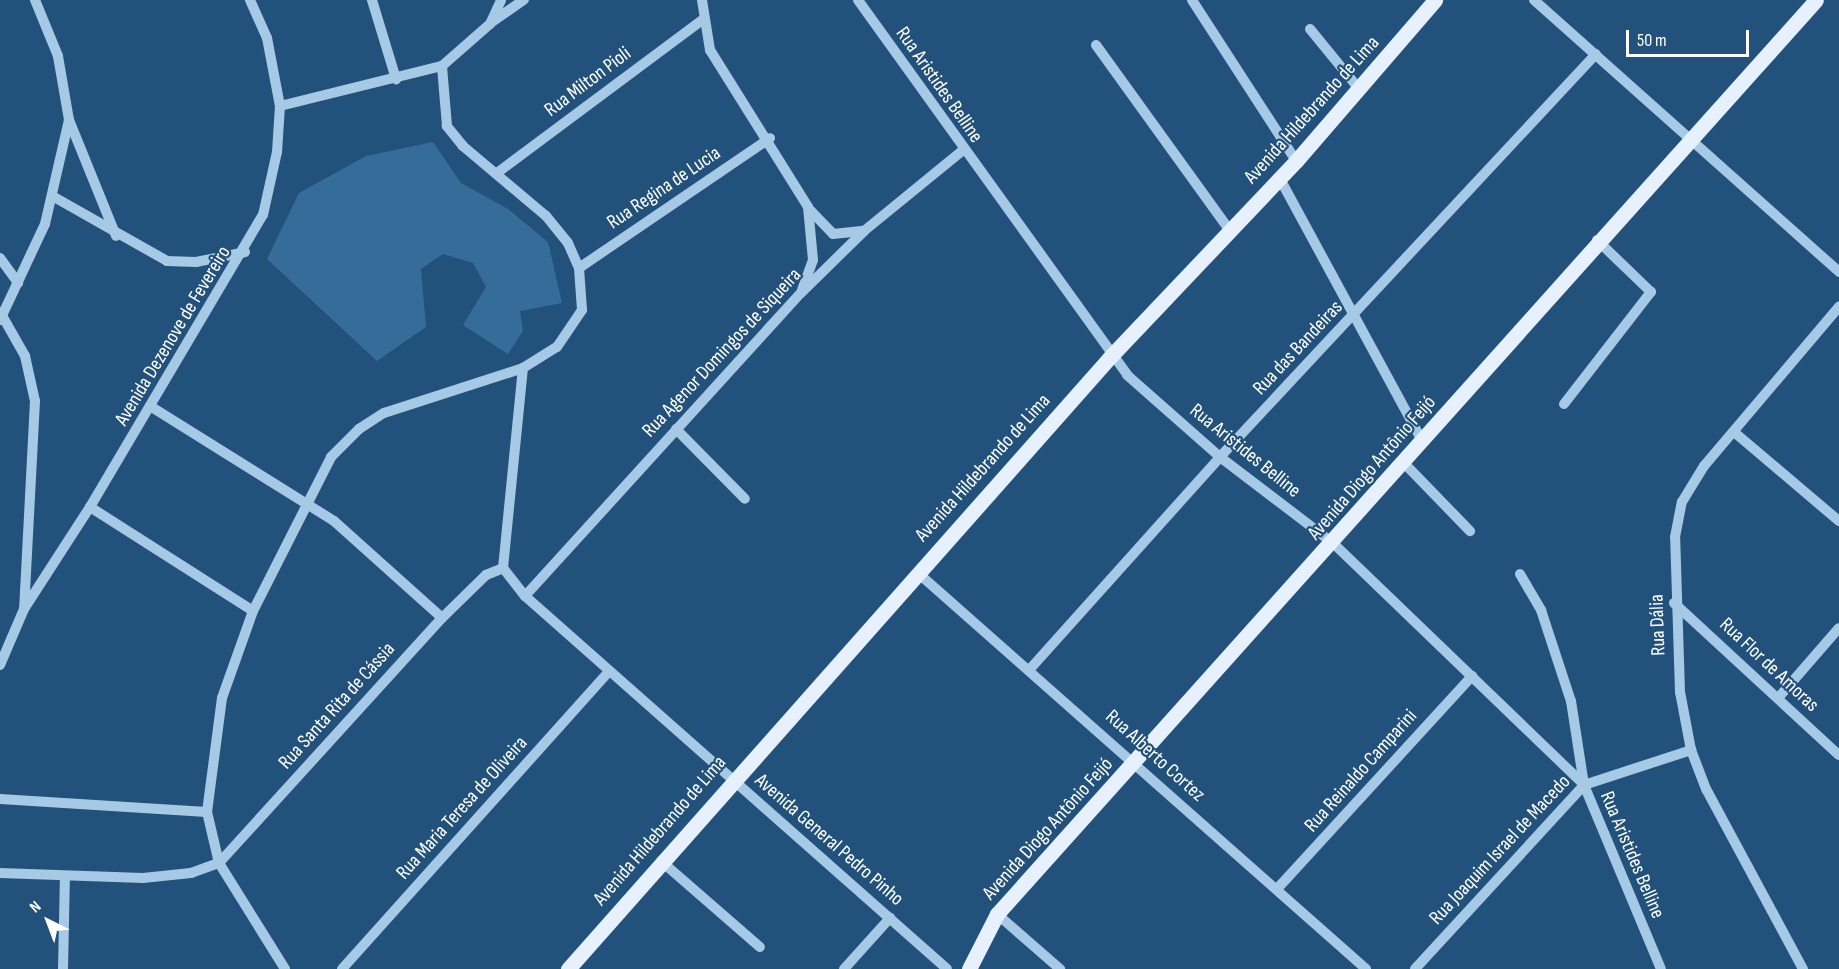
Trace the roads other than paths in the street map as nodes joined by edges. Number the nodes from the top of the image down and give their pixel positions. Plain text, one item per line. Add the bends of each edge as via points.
1 (35, 0) edge
2 (250, 0) edge
3 (372, 0) edge
4 (501, 0) edge
5 (524, 0) edge
6 (702, 0) edge
7 (858, 0) edge
8 (1192, 0) edge
9 (1435, 0) edge
10 (1534, 0) edge
11 (1816, 0) edge
12 (702, 20) junction
13 (490, 24) junction
14 (1310, 30) dead end
15 (1096, 45) dead end
16 (1596, 54) junction
17 (442, 66) junction
18 (396, 79) junction
19 (1360, 90) junction
20 (280, 106) junction
21 (69, 120) junction
22 (770, 138) junction
23 (1690, 138) junction
24 (962, 151) junction
25 (1296, 161) junction
26 (497, 173) junction
27 (1280, 179) junction
28 (54, 197) junction
29 (808, 207) junction
30 (864, 231) junction
31 (1230, 231) junction
32 (116, 236) junction
33 (1597, 240) junction
34 (245, 252) junction
35 (0, 258) edge
36 (579, 267) junction
37 (1839, 272) edge
38 (18, 283) junction
39 (801, 293) junction
40 (1839, 307) edge
41 (1355, 314) junction
42 (1, 315) edge
43 (1110, 357) junction
44 (523, 368) junction
45 (1564, 404) dead end
46 (150, 406) junction
47 (676, 429) junction
48 (1734, 432) junction
49 (1423, 442) junction
50 (1220, 457) junction
51 (1404, 463) junction
52 (745, 499) dead end
53 (306, 502) junction
54 (90, 507) junction
55 (1839, 521) edge
56 (1470, 531) dead end
57 (1334, 544) junction
58 (503, 568) junction
59 (918, 573) junction
60 (1520, 574) dead end
61 (525, 596) junction
62 (1674, 603) junction
63 (24, 609) junction
64 (253, 611) junction
65 (442, 618) junction
66 (1839, 628) edge
67 (0, 665) edge
68 (1030, 669) junction
69 (609, 671) junction
70 (1472, 676) junction
71 (1779, 697) junction
72 (1691, 750) junction
73 (1839, 755) edge
74 (1137, 763) junction
75 (734, 781) junction
76 (1584, 785) junction
77 (0, 799) edge
78 (207, 812) junction
79 (661, 861) junction
80 (219, 863) junction
81 (0, 873) edge
82 (65, 877) junction
83 (1277, 890) junction
84 (997, 914) junction
85 (890, 918) junction
86 (760, 947) dead end
87 (1353, 965) edge
88 (63, 969) edge
89 (285, 969) edge
90 (342, 969) edge
91 (568, 969) edge
92 (844, 969) edge
93 (947, 969) edge
94 (969, 969) edge
95 (1060, 969) edge
96 (1366, 969) edge
97 (1415, 969) edge
98 (1661, 969) edge
99 (1803, 969) edge

1 - 21 street via 58,56
2 - 20 street, Avenida Dezenove de Fevereiro via 267,38
3 - 18 street
4 - 13 street
5 - 13 street
6 - 12 street
7 - 24 street, Rua Aristides Belline
8 - 25 street
9 - 19 main road, Avenida Hildebrando de Lima
10 - 16 street
11 - 23 main road, Avenida Diogo Antônio Feijó
12 - 22 street via 710,50
12 - 26 street, Rua Milton Pioli
13 - 17 street
14 - 19 street
15 - 31 street
16 - 23 street
16 - 41 street, Rua das Bandeiras
17 - 18 street
17 - 26 street via 447,126
18 - 20 street
19 - 25 main road, Avenida Hildebrando de Lima
20 - 34 street, Avenida Dezenove de Fevereiro via 273,177
21 - 28 street
21 - 32 street
22 - 29 street
22 - 36 street, Rua Regina de Lucia
23 - 33 main road, Avenida Diogo Antônio Feijó
23 - 37 street
24 - 30 street, Rua Agenor Domingos de Siqueira
24 - 43 street, Rua Aristides Belline
25 - 27 main road, Avenida Hildebrando de Lima
26 - 36 street via 546,216
27 - 31 main road, Avenida Hildebrando de Lima
27 - 41 street
28 - 32 street
28 - 38 street
29 - 30 street via 833,234
29 - 39 street via 813,260
30 - 39 street, Rua Agenor Domingos de Siqueira
31 - 43 main road, Avenida Hildebrando de Lima
32 - 34 street via 166,261 196,262
33 - 45 street via 1652,292
33 - 49 main road, Avenida Diogo Antônio Feijó
34 - 46 street, Avenida Dezenove de Fevereiro
35 - 38 street
36 - 44 street via 582,310 573,330
38 - 42 street
39 - 47 street, Rua Agenor Domingos de Siqueira
40 - 48 street, Rua Dália
41 - 49 street
41 - 50 street, Rua das Bandeiras
42 - 63 street via 25,356 35,401
43 - 50 street, Rua Aristides Belline
43 - 59 main road, Avenida Hildebrando de Lima
44 - 53 street via 373,418 331,457
44 - 58 street
46 - 53 street
46 - 54 street, Avenida Dezenove de Fevereiro
47 - 52 street
47 - 61 street, Rua Agenor Domingos de Siqueira
48 - 55 street
48 - 62 street, Rua Dália via 1682,502
49 - 51 main road, Avenida Diogo Antônio Feijó
50 - 57 street, Rua Aristides Belline
50 - 68 street, Rua das Bandeiras
51 - 56 street
51 - 57 main road, Avenida Diogo Antônio Feijó
53 - 64 street
53 - 65 street
54 - 63 street, Avenida Dezenove de Fevereiro
54 - 64 street
57 - 70 street, Rua Aristides Belline
57 - 74 main road, Avenida Diogo Antônio Feijó
58 - 61 street, Avenida General Pedro Pinho
58 - 65 street, Rua Santa Rita de Cássia via 486,575
59 - 68 street, Rua Alberto Cortez
59 - 75 main road, Avenida Hildebrando de Lima
60 - 76 street via 1541,610 1571,701
61 - 69 street, Avenida General Pedro Pinho
62 - 71 street, Rua Flor de Amoras
62 - 72 street, Rua Dália via 1680,692
63 - 67 street, Avenida Dezenove de Fevereiro
64 - 78 street via 222,698
65 - 80 street, Rua Santa Rita de Cássia
66 - 71 street
68 - 74 street, Rua Alberto Cortez
69 - 75 street, Avenida General Pedro Pinho
69 - 90 street, Rua Maria Teresa de Oliveira
70 - 76 street, Rua Aristides Belline
70 - 83 street, Rua Reinaldo Camparini
71 - 73 street, Rua Flor de Amoras
72 - 76 street, Rua Joaquim Israel de Macedo
72 - 99 street, Rua Dália via 1706,789
74 - 83 street, Rua Alberto Cortez
74 - 84 main road, Avenida Diogo Antônio Feijó
75 - 79 main road, Avenida Hildebrando de Lima
75 - 85 street, Avenida General Pedro Pinho
76 - 97 street, Rua Joaquim Israel de Macedo
76 - 98 street, Rua Aristides Belline
77 - 78 street
78 - 80 street
79 - 86 street
79 - 91 main road, Avenida Hildebrando de Lima
80 - 82 street via 162,876
80 - 89 street
81 - 82 street
82 - 88 street
83 - 87 street, Rua Alberto Cortez
84 - 94 main road, Avenida Diogo Antônio Feijó
84 - 95 street
85 - 92 street
85 - 93 street, Avenida General Pedro Pinho
87 - 96 street, Rua Alberto Cortez

